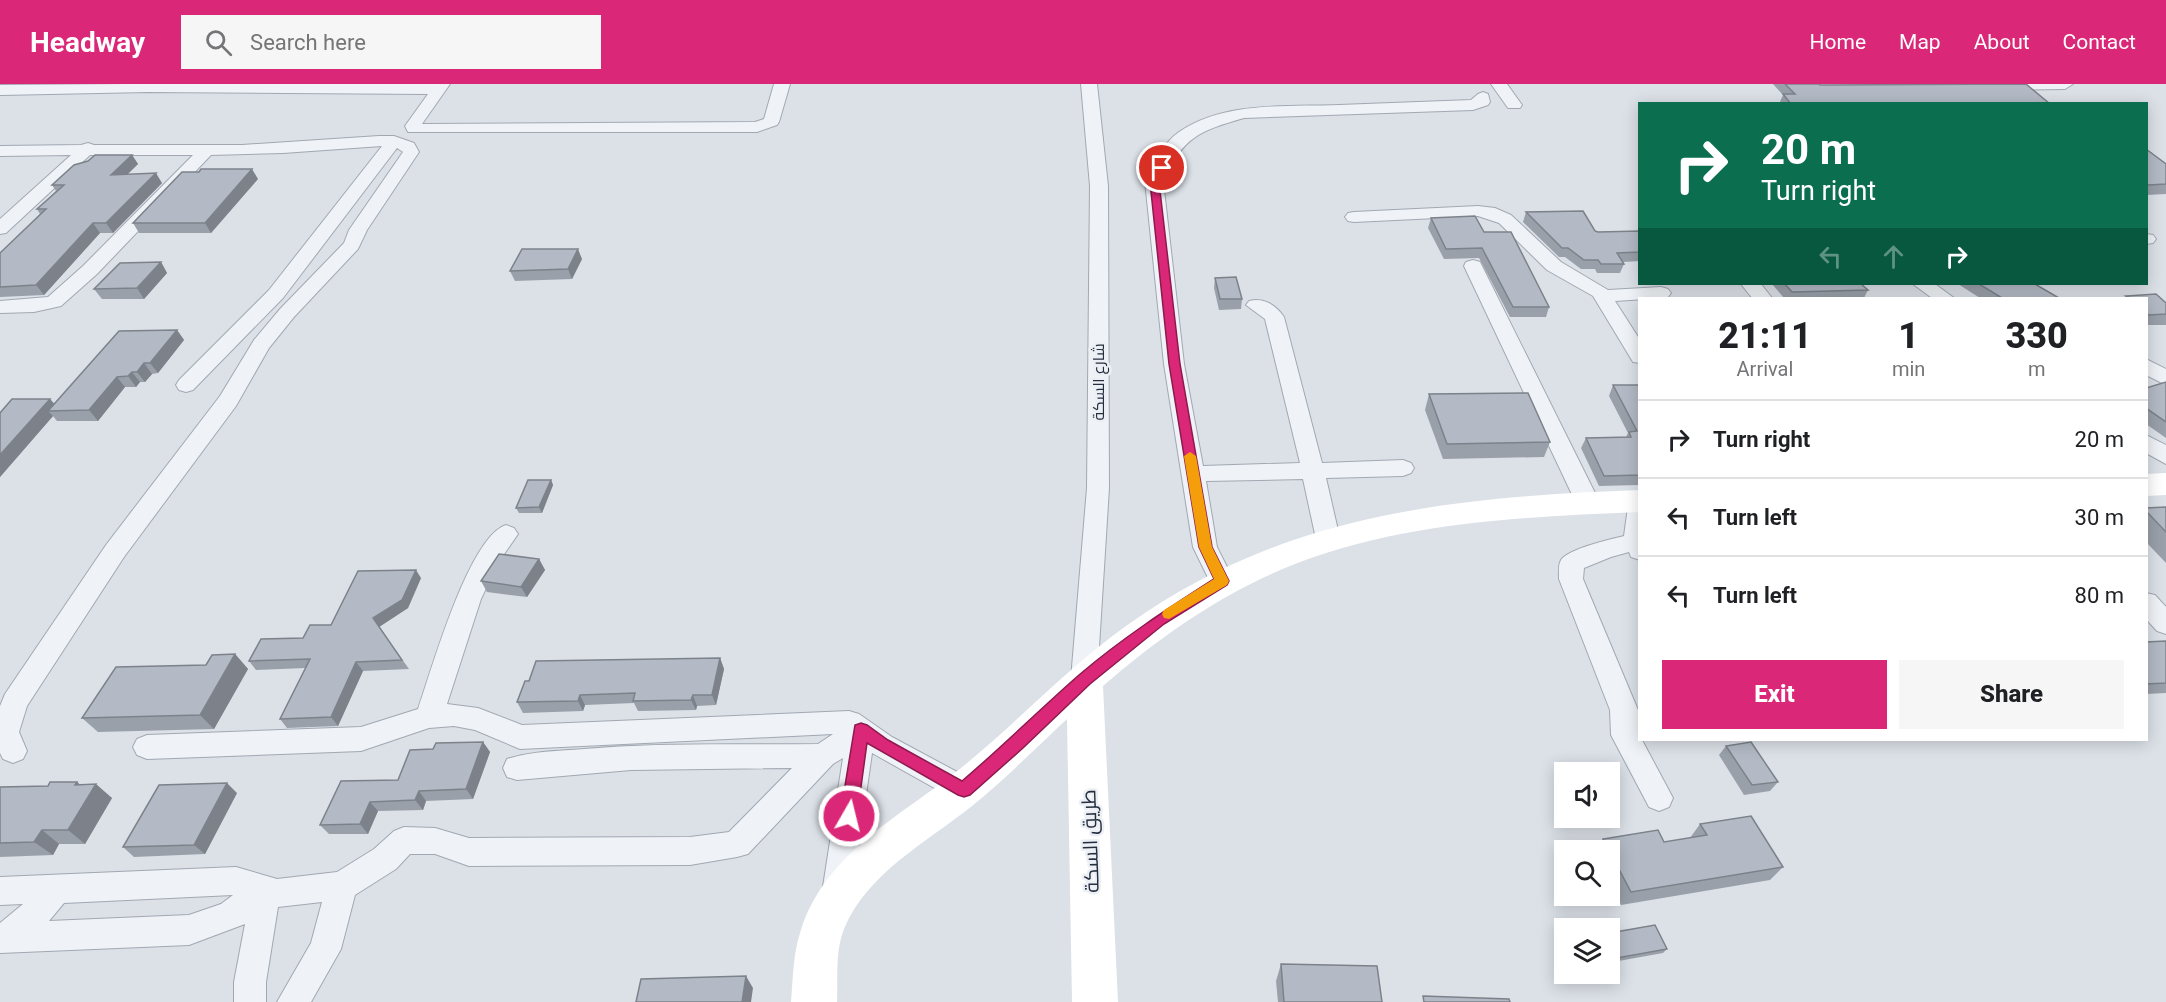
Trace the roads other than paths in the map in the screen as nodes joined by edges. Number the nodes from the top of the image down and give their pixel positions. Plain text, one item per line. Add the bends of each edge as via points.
1 (782, 84) edge
2 (1089, 84) edge
3 (1498, 84) edge
4 (2065, 84) edge
5 (1984, 85) edge
6 (247, 86) edge
7 (441, 87) edge
8 (0, 90) edge
9 (1483, 97) dead end
10 (1514, 105) dead end
11 (394, 141) junction
12 (88, 148) junction
13 (208, 149) junction
14 (0, 151) edge
15 (1354, 217) dead end
16 (0, 229) edge
17 (327, 229) junction
18 (358, 230) junction
19 (1473, 266) dead end
20 (1752, 285) edge
21 (1924, 285) edge
22 (1660, 293) dead end
23 (1604, 297) junction
24 (1761, 297) edge
25 (1942, 297) edge
26 (1256, 305) dead end
27 (0, 307) edge
28 (254, 318) junction
29 (284, 318) junction
30 (1638, 354) edge
31 (2148, 365) edge
32 (2166, 378) edge
33 (186, 385) dead end
34 (2148, 443) edge
35 (2166, 456) edge
36 (1403, 468) dead end
37 (1314, 470) junction
38 (1193, 474) junction
39 (2166, 484) edge
40 (2148, 485) edge
41 (1638, 501) edge
42 (1588, 503) junction
43 (506, 534) dead end
44 (1328, 539) junction
45 (1637, 547) edge
46 (1222, 581) junction
47 (2148, 604) edge
48 (2166, 624) edge
49 (1084, 679) junction
50 (429, 717) junction
51 (861, 730) junction
52 (1632, 734) edge
53 (147, 747) dead end
54 (13, 751) dead end
55 (823, 756) junction
56 (517, 768) dead end
57 (964, 790) junction
58 (1659, 798) dead end
59 (342, 886) junction
60 (56, 889) junction
61 (266, 890) junction
62 (0, 891) edge
63 (836, 902) junction
64 (4, 938) edge
65 (250, 1002) edge
66 (293, 1002) edge
67 (814, 1002) edge
68 (1095, 1002) edge

1 - 7 street via 771,122 757,126 414,129 412,126
2 - 49 street, شارع السكة via 1100,186 1098,477
3 - 10 street
4 - 5 street
6 - 7 street
6 - 8 street
9 - 38 street via 1482,102 1473,105 1243,113 1179,139 1154,182 1174,364
11 - 13 street
11 - 17 street
11 - 18 street via 408,146 411,152
12 - 13 street
12 - 14 street
12 - 16 street
13 - 27 street via 54,302
15 - 23 street via 1478,211 1498,215 1554,266
17 - 18 street
17 - 28 street
18 - 29 street via 352,244
19 - 42 street
20 - 24 street
21 - 25 street
22 - 23 street
23 - 30 street
26 - 37 street via 1274,317
28 - 29 street
28 - 33 street
29 - 54 street via 255,353 228,401 115,551 15,702 5,732
31 - 32 street
34 - 35 street
36 - 37 street
37 - 38 street
37 - 44 street
38 - 46 street via 1205,547
39 - 40 main road
41 - 42 main road
42 - 44 main road via 1433,515
43 - 50 street via 468,599
44 - 46 main road via 1292,550
45 - 52 street via 1605,549 1572,563 1571,579
46 - 49 main road via 1159,620
47 - 48 street
49 - 57 main road
49 - 68 main road, طريق السكة
50 - 51 street via 454,715 478,719 519,737 849,722
50 - 53 street via 361,739
51 - 55 street
51 - 57 street
51 - 63 street
52 - 58 street
55 - 56 street via 611,758
55 - 59 street via 737,844 690,851 469,852 435,841 404,840 386,859
57 - 63 main road via 862,867
59 - 61 street via 277,893
59 - 66 street via 325,949
60 - 61 street via 236,881
60 - 62 street
60 - 64 street via 28,922
61 - 64 street via 231,915 189,930
61 - 65 street
63 - 67 main road via 823,926

